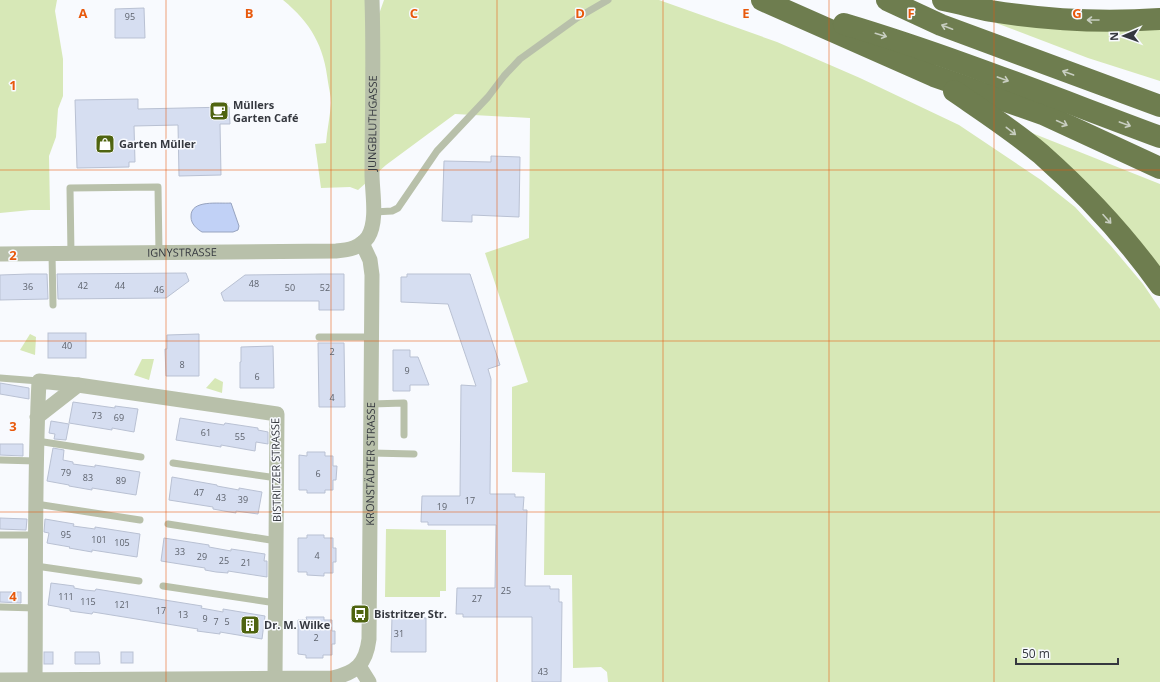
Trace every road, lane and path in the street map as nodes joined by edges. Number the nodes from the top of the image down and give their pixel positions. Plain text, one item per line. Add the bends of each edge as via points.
1 (372, 0) edge
2 (608, 0) edge
3 (762, 0) edge
4 (887, 0) edge
5 (943, 0) edge
6 (1160, 19) edge
7 (934, 76) junction
8 (1160, 106) edge
9 (1160, 137) edge
10 (1160, 168) edge
11 (374, 212) junction
12 (362, 243) junction
13 (159, 253) junction
14 (0, 254) edge
15 (52, 254) junction
16 (71, 254) junction
17 (1160, 285) edge
18 (53, 305) dead end
19 (319, 337) dead end
20 (372, 337) junction
21 (0, 378) edge
22 (39, 381) junction
23 (78, 385) junction
24 (371, 404) junction
25 (37, 417) junction
26 (404, 435) dead end
27 (37, 441) junction
28 (371, 453) junction
29 (414, 454) dead end
30 (141, 457) dead end
31 (0, 460) edge
32 (36, 461) junction
33 (173, 463) dead end
34 (277, 478) junction
35 (36, 504) junction
36 (140, 520) dead end
37 (168, 524) dead end
38 (0, 535) edge
39 (36, 535) junction
40 (277, 541) junction
41 (36, 566) junction
42 (138, 581) dead end
43 (162, 586) dead end
44 (276, 603) junction
45 (0, 608) edge
46 (36, 608) junction
47 (359, 666) junction
48 (275, 678) junction
49 (35, 679) junction
50 (0, 680) edge
51 (124, 680) edge
52 (369, 682) edge

1 - 11 street, JUNGBLUTHGASSE
2 - 11 lane via 577,18 520,59 437,151 398,208
3 - 7 highway
3 -> 9 highway via 892,39
8 -> 4 highway via 941,25
6 -> 5 highway via 1069,20 991,11
7 -> 10 highway via 1043,114
7 -> 17 highway via 1040,154 1125,240
11 - 12 street, JUNGBLUTHGASSE via 372,229
12 - 13 street, IGNYSTRASSE via 355,248 336,251
12 - 20 street, KRONSTÄDTER STRASSE via 370,260 372,275
13 - 16 street, IGNYSTRASSE
13 - 16 lane via 158,186 70,188
14 - 15 street, IGNYSTRASSE
15 - 16 street, IGNYSTRASSE
15 - 18 lane
19 - 20 lane
20 - 24 street, KRONSTÄDTER STRASSE
21 - 22 lane
22 - 23 street, BISTRITZER STRASSE
22 - 25 street
23 - 25 street
23 - 34 street, BISTRITZER STRASSE via 277,414
24 - 26 lane via 404,404
24 - 28 street, KRONSTÄDTER STRASSE
25 - 27 street
27 - 30 lane
27 - 32 street
28 - 29 lane
28 - 47 street, KRONSTÄDTER STRASSE via 369,639 366,655
31 - 32 lane
32 - 35 street
33 - 34 lane
34 - 40 street, BISTRITZER STRASSE
35 - 36 lane
35 - 39 street
37 - 40 lane
38 - 39 lane
39 - 41 street
40 - 44 street, BISTRITZER STRASSE
41 - 42 lane
41 - 46 street
43 - 44 lane
44 - 48 street, BISTRITZER STRASSE
45 - 46 lane
46 - 49 street
47 - 48 street via 349,674 332,678
47 - 52 street
48 - 51 street
49 - 50 street
49 - 51 street

